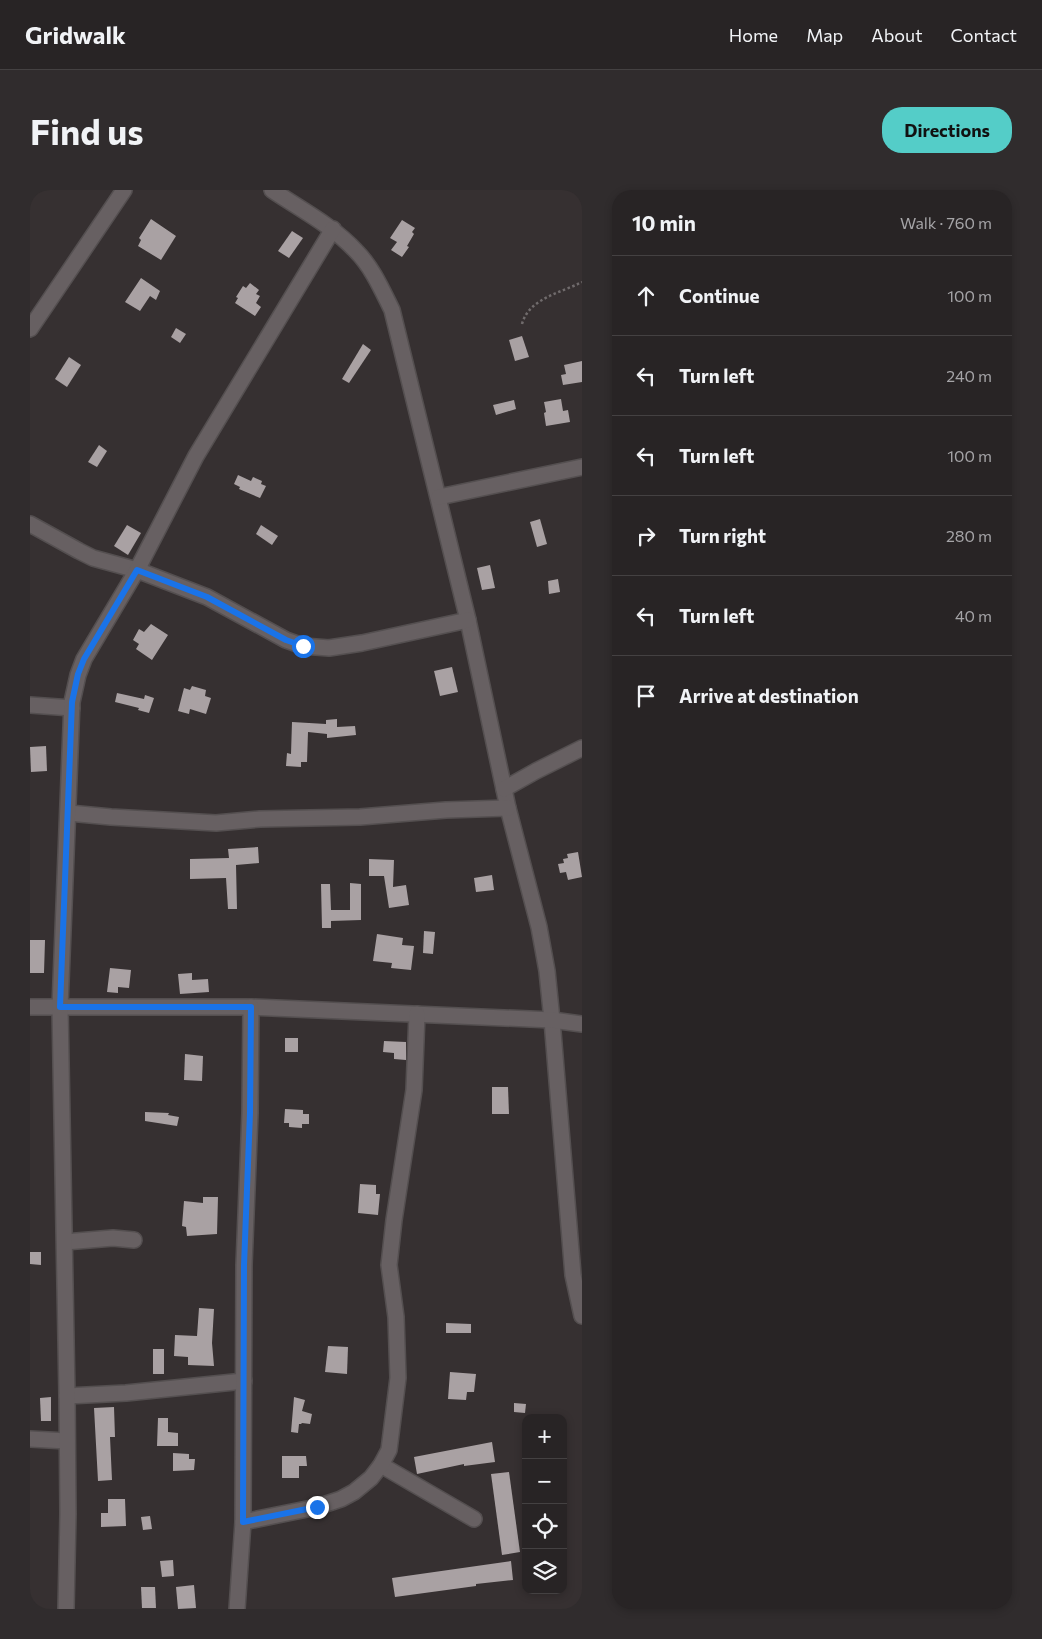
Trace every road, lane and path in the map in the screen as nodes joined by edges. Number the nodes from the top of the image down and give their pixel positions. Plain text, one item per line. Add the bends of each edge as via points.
1 (124, 190) edge
2 (272, 190) edge
3 (332, 229) junction
4 (582, 282) edge
5 (522, 324) dead end
6 (30, 329) edge
7 (582, 467) edge
8 (439, 497) junction
9 (30, 524) edge
10 (137, 570) junction
11 (468, 620) junction
12 (30, 705) edge
13 (72, 708) junction
14 (582, 748) edge
15 (504, 789) junction
16 (508, 808) junction
17 (69, 813) junction
18 (30, 1007) edge
19 (60, 1007) junction
20 (251, 1007) junction
21 (417, 1014) junction
22 (552, 1020) junction
23 (582, 1024) edge
24 (134, 1240) dead end
25 (65, 1242) junction
26 (577, 1274) edge
27 (582, 1316) edge
28 (244, 1381) junction
29 (67, 1396) junction
30 (30, 1439) edge
31 (67, 1441) junction
32 (381, 1465) junction
33 (474, 1519) dead end
34 (243, 1522) junction
35 (66, 1609) edge
36 (237, 1609) edge

1 - 6 street
2 - 3 street
3 - 8 street via 368,265 392,310
3 - 10 street via 196,456
4 - 5 path via 537,303
7 - 8 street
8 - 11 street
9 - 10 street via 79,552
10 - 11 street via 207,597 286,640 313,648 362,643
10 - 13 street via 84,659
11 - 15 street
12 - 13 street
13 - 17 street
14 - 15 street
15 - 16 street
16 - 17 street via 216,823
16 - 22 street via 539,927
17 - 19 street
18 - 19 street
19 - 20 street
19 - 25 street
20 - 21 street
20 - 28 street
21 - 22 street
21 - 32 street via 414,1090 389,1265 396,1318 398,1378 389,1450
22 - 23 street
22 - 26 street
24 - 25 street via 113,1238
25 - 29 street
26 - 27 street
28 - 29 street
28 - 34 street
29 - 31 street
30 - 31 street
31 - 35 street
32 - 33 street
32 - 34 street via 371,1478 341,1499 301,1511
34 - 36 street

